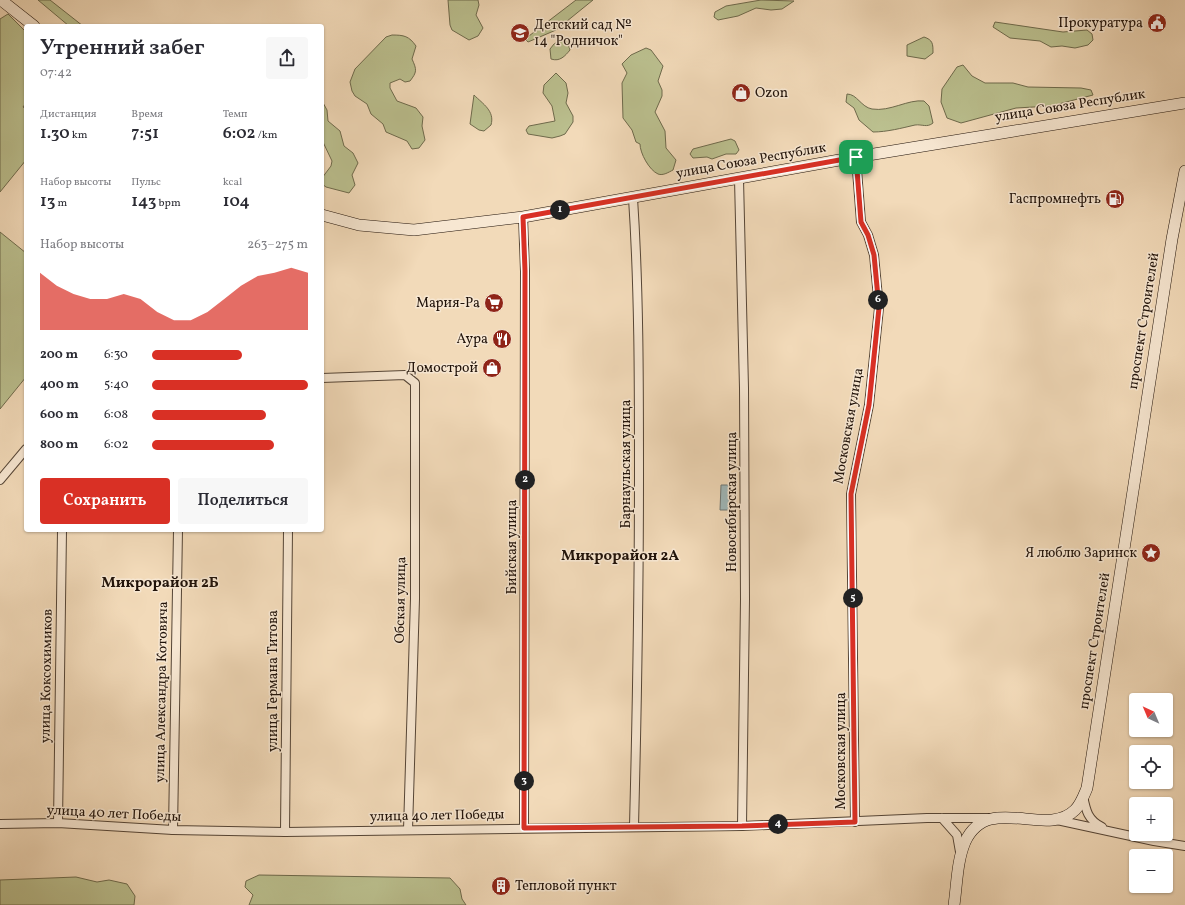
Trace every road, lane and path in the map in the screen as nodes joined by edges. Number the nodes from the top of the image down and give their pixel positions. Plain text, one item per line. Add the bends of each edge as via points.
1 (1, 0) edge
2 (31, 24) edge
3 (1185, 103) edge
4 (856, 157) junction
5 (1185, 171) edge
6 (739, 179) junction
7 (632, 198) junction
8 (324, 216) edge
9 (523, 217) junction
10 (324, 378) edge
11 (24, 451) edge
12 (0, 480) edge
13 (62, 532) edge
14 (178, 532) edge
15 (288, 532) edge
16 (1083, 796) junction
17 (942, 818) junction
18 (995, 818) junction
19 (1057, 820) junction
20 (855, 822) junction
21 (58, 823) junction
22 (0, 824) edge
23 (634, 826) junction
24 (742, 826) junction
25 (524, 828) junction
26 (173, 830) junction
27 (408, 830) junction
28 (285, 832) junction
29 (1112, 832) junction
30 (1185, 846) edge
31 (961, 855) junction
32 (954, 905) edge

1 - 2 street
3 - 4 street, улица Союза Республик
4 - 6 street, улица Союза Республик
4 - 20 street, Московская улица via 861,222 874,255 879,308 869,405 851,494
5 - 16 street, проспект Строителей via 1172,239 1090,770
6 - 7 street, улица Союза Республик
6 - 24 street, Новосибирская улица via 744,388 745,599
7 - 9 street, улица Союза Республик
7 - 23 street, Барнаульская улица via 637,267 639,395 639,594
8 - 9 street, улица Союза Республик via 359,226 414,230
9 - 25 street, Бийская улица
10 - 27 street, Обская улица via 405,375 415,383 415,599
11 - 12 street
13 - 21 street, улица Коксохимиков
14 - 26 street, улица Александра Котовича
15 - 28 street, улица Германа Титова
16 - 19 street, проспект Строителей via 1076,809
16 - 29 street via 1090,820
17 - 18 street, улица 40 лет Победы
17 - 20 street, улица 40 лет Победы
17 - 31 street via 957,835
18 - 19 street
18 - 31 street via 976,827 967,838
19 - 29 street
20 - 24 street, улица 40 лет Победы
21 - 22 street, улица 40 лет Победы
21 - 26 street, улица 40 лет Победы
23 - 24 street, улица 40 лет Победы
23 - 25 street, улица 40 лет Победы
25 - 27 street, улица 40 лет Победы
26 - 28 street, улица 40 лет Победы
27 - 28 street, улица 40 лет Победы
29 - 30 street
31 - 32 street

